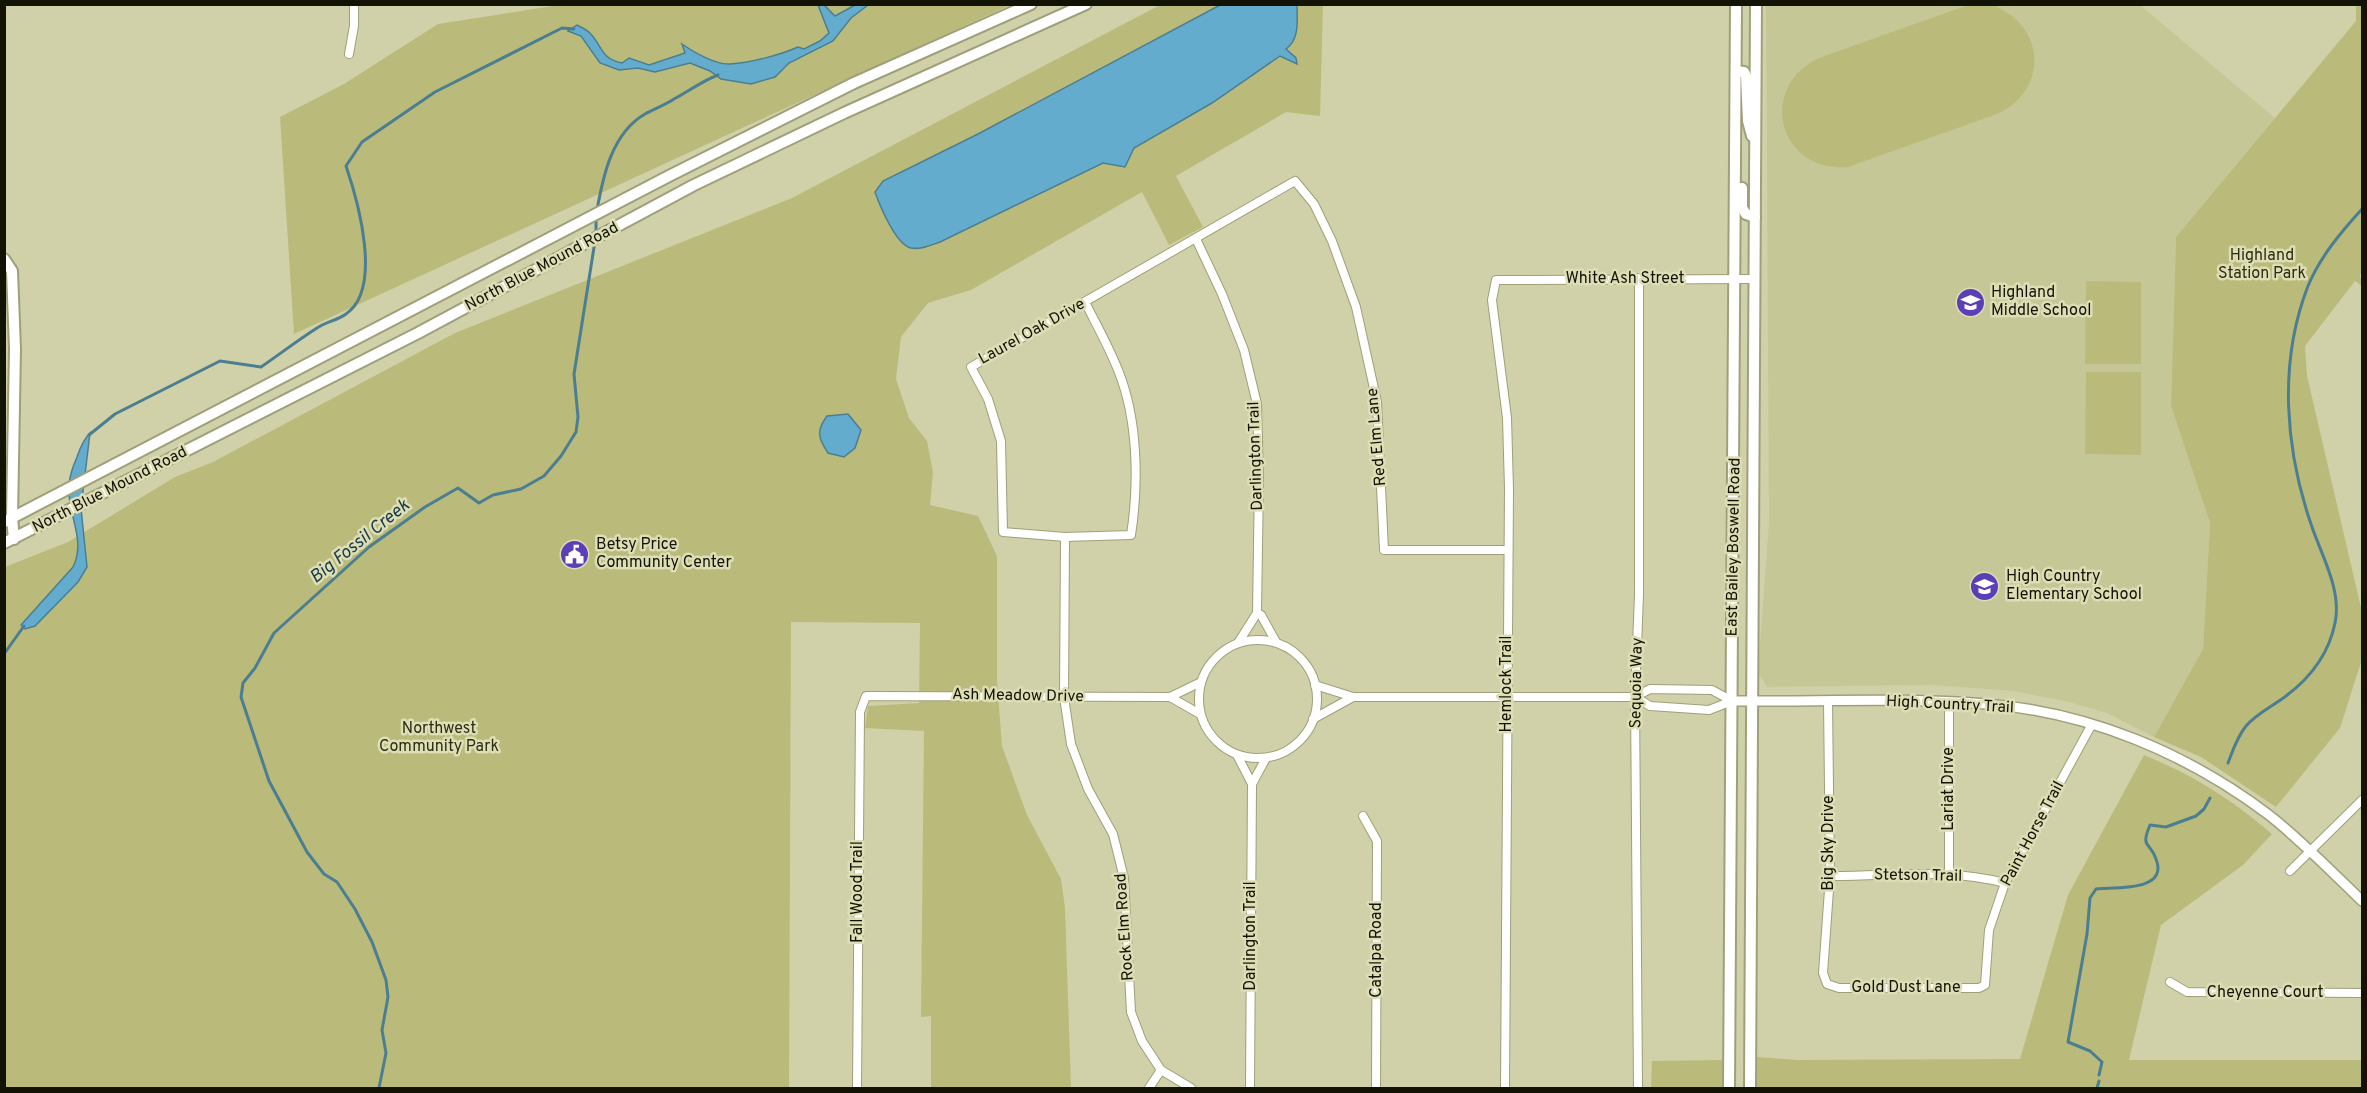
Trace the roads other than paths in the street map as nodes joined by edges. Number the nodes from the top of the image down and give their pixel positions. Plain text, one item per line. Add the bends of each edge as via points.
1 (354, 4) edge
2 (1030, 4) edge
3 (1086, 4) edge
4 (1736, 4) edge
5 (1756, 4) edge
6 (349, 54) dead end
7 (1736, 71) junction
8 (1755, 148) junction
9 (1735, 151) junction
10 (1295, 181) joint
11 (1755, 217) junction
12 (1196, 239) junction
13 (4, 259) edge
14 (1639, 278) junction
15 (1734, 279) junction
16 (1754, 279) junction
17 (1496, 280) joint
18 (1086, 302) junction
19 (1735, 448) junction
20 (1753, 449) junction
21 (1734, 510) junction
22 (1753, 510) junction
23 (8, 520) edge
24 (1065, 537) junction
25 (9, 541) edge
26 (1508, 550) junction
27 (1257, 613) junction
28 (1276, 642) junction
29 (1238, 643) junction
30 (1201, 682) junction
31 (1315, 685) junction
32 (866, 696) joint
33 (1064, 697) junction
34 (1170, 697) junction
35 (1353, 697) junction
36 (1506, 697) junction
37 (1635, 697) junction
38 (1732, 701) junction
39 (1753, 701) junction
40 (1828, 701) junction
41 (1949, 702) junction
42 (1200, 714) junction
43 (1313, 719) junction
44 (2092, 724) junction
45 (1237, 755) junction
46 (1266, 758) junction
47 (1252, 784) junction
48 (2362, 800) edge
49 (1364, 816) dead end
50 (2309, 851) junction
51 (2290, 871) dead end
52 (1949, 875) junction
53 (1830, 876) junction
54 (2005, 883) junction
55 (2362, 901) edge
56 (2170, 982) dead end
57 (1827, 984) joint
58 (1985, 985) joint
59 (2362, 993) edge
60 (1161, 1070) junction
61 (857, 1089) edge
62 (1149, 1089) edge
63 (1191, 1089) edge
64 (1250, 1089) edge
65 (1376, 1089) edge
66 (1505, 1089) edge
67 (1638, 1089) edge
68 (1729, 1089) edge
69 (1750, 1089) edge

1 - 6 street
2 - 23 main road, North Blue Mound Road via 854,83
3 - 25 main road, North Blue Mound Road via 844,113 638,215
4 - 7 main road, East Bailey Boswell Road
5 - 8 main road, East Bailey Boswell Road
7 - 8 main road via 1746,76 1748,121
7 - 9 main road, East Bailey Boswell Road
8 - 11 main road, East Bailey Boswell Road
9 - 11 main road via 1742,164 1743,208
9 - 15 main road, East Bailey Boswell Road
10 - 12 street, Laurel Oak Drive
10 - 26 street, Red Elm Lane via 1314,204 1332,240 1356,307 1377,402 1384,550
11 - 16 main road, East Bailey Boswell Road
12 - 18 street, Laurel Oak Drive
12 - 27 street, Darlington Trail via 1244,351 1257,404
13 - 23 main road via 12,271 15,349
14 - 15 street, White Ash Street
14 - 17 street, White Ash Street
14 - 37 street, Sequoia Way
15 - 16 street, White Ash Street
15 - 19 main road, East Bailey Boswell Road
16 - 20 main road, East Bailey Boswell Road
17 - 26 street, Hemlock Trail via 1492,300 1507,418
18 - 24 street via 1119,371 1132,424 1132,528 1131,535
18 - 24 street, Laurel Oak Drive via 971,367 988,399 1001,441 1003,531
19 - 20 main road
19 - 21 main road, East Bailey Boswell Road
20 - 22 main road, East Bailey Boswell Road
21 - 22 main road
21 - 38 main road, East Bailey Boswell Road
22 - 39 main road, East Bailey Boswell Road
23 - 25 main road
24 - 33 street, Rock Elm Road
26 - 36 street, Hemlock Trail
27 - 28 street
27 - 29 street
28 - 29 street via 1257,639
28 - 31 street via 1301,658
29 - 30 street via 1222,651
30 - 34 street, Ash Meadow Drive
30 - 42 street
31 - 35 street
31 - 43 street
32 - 33 street, Ash Meadow Drive
32 - 61 street, Fall Wood Trail via 860,712
33 - 34 street, Ash Meadow Drive
33 - 60 street, Rock Elm Road via 1071,744 1088,789 1113,834 1124,878 1131,1012 1142,1041
34 - 42 street, Ash Meadow Drive
35 - 36 street
35 - 43 street
36 - 37 street
36 - 66 street, Hemlock Trail
37 - 38 street via 1650,706 1709,710
37 - 38 street via 1650,689 1712,690
37 - 67 street, Sequoia Way
38 - 39 street, High Country Trail
38 - 68 main road, East Bailey Boswell Road
39 - 40 street, High Country Trail
39 - 69 main road, East Bailey Boswell Road
40 - 41 street, High Country Trail
40 - 53 street, Big Sky Drive
41 - 44 street, High Country Trail via 2028,709
41 - 52 street, Lariat Drive
42 - 45 street via 1214,739
43 - 46 street via 1295,745
44 - 50 street, High Country Trail via 2189,764 2271,817
44 - 54 street, Paint Horse Trail
45 - 46 street
45 - 47 street, Darlington Trail
46 - 47 street, Darlington Trail
47 - 64 street, Darlington Trail
48 - 50 street
49 - 65 street, Catalpa Road via 1377,841
50 - 51 street
50 - 55 street, High Country Trail
52 - 53 street, Stetson Trail
52 - 54 street, Stetson Trail
53 - 57 street, Big Sky Drive via 1823,973
54 - 58 street, Paint Horse Trail via 1989,930
56 - 59 street, Cheyenne Court via 2187,992
57 - 58 street, Gold Dust Lane via 1839,988
60 - 62 street
60 - 63 street, Rock Elm Road

